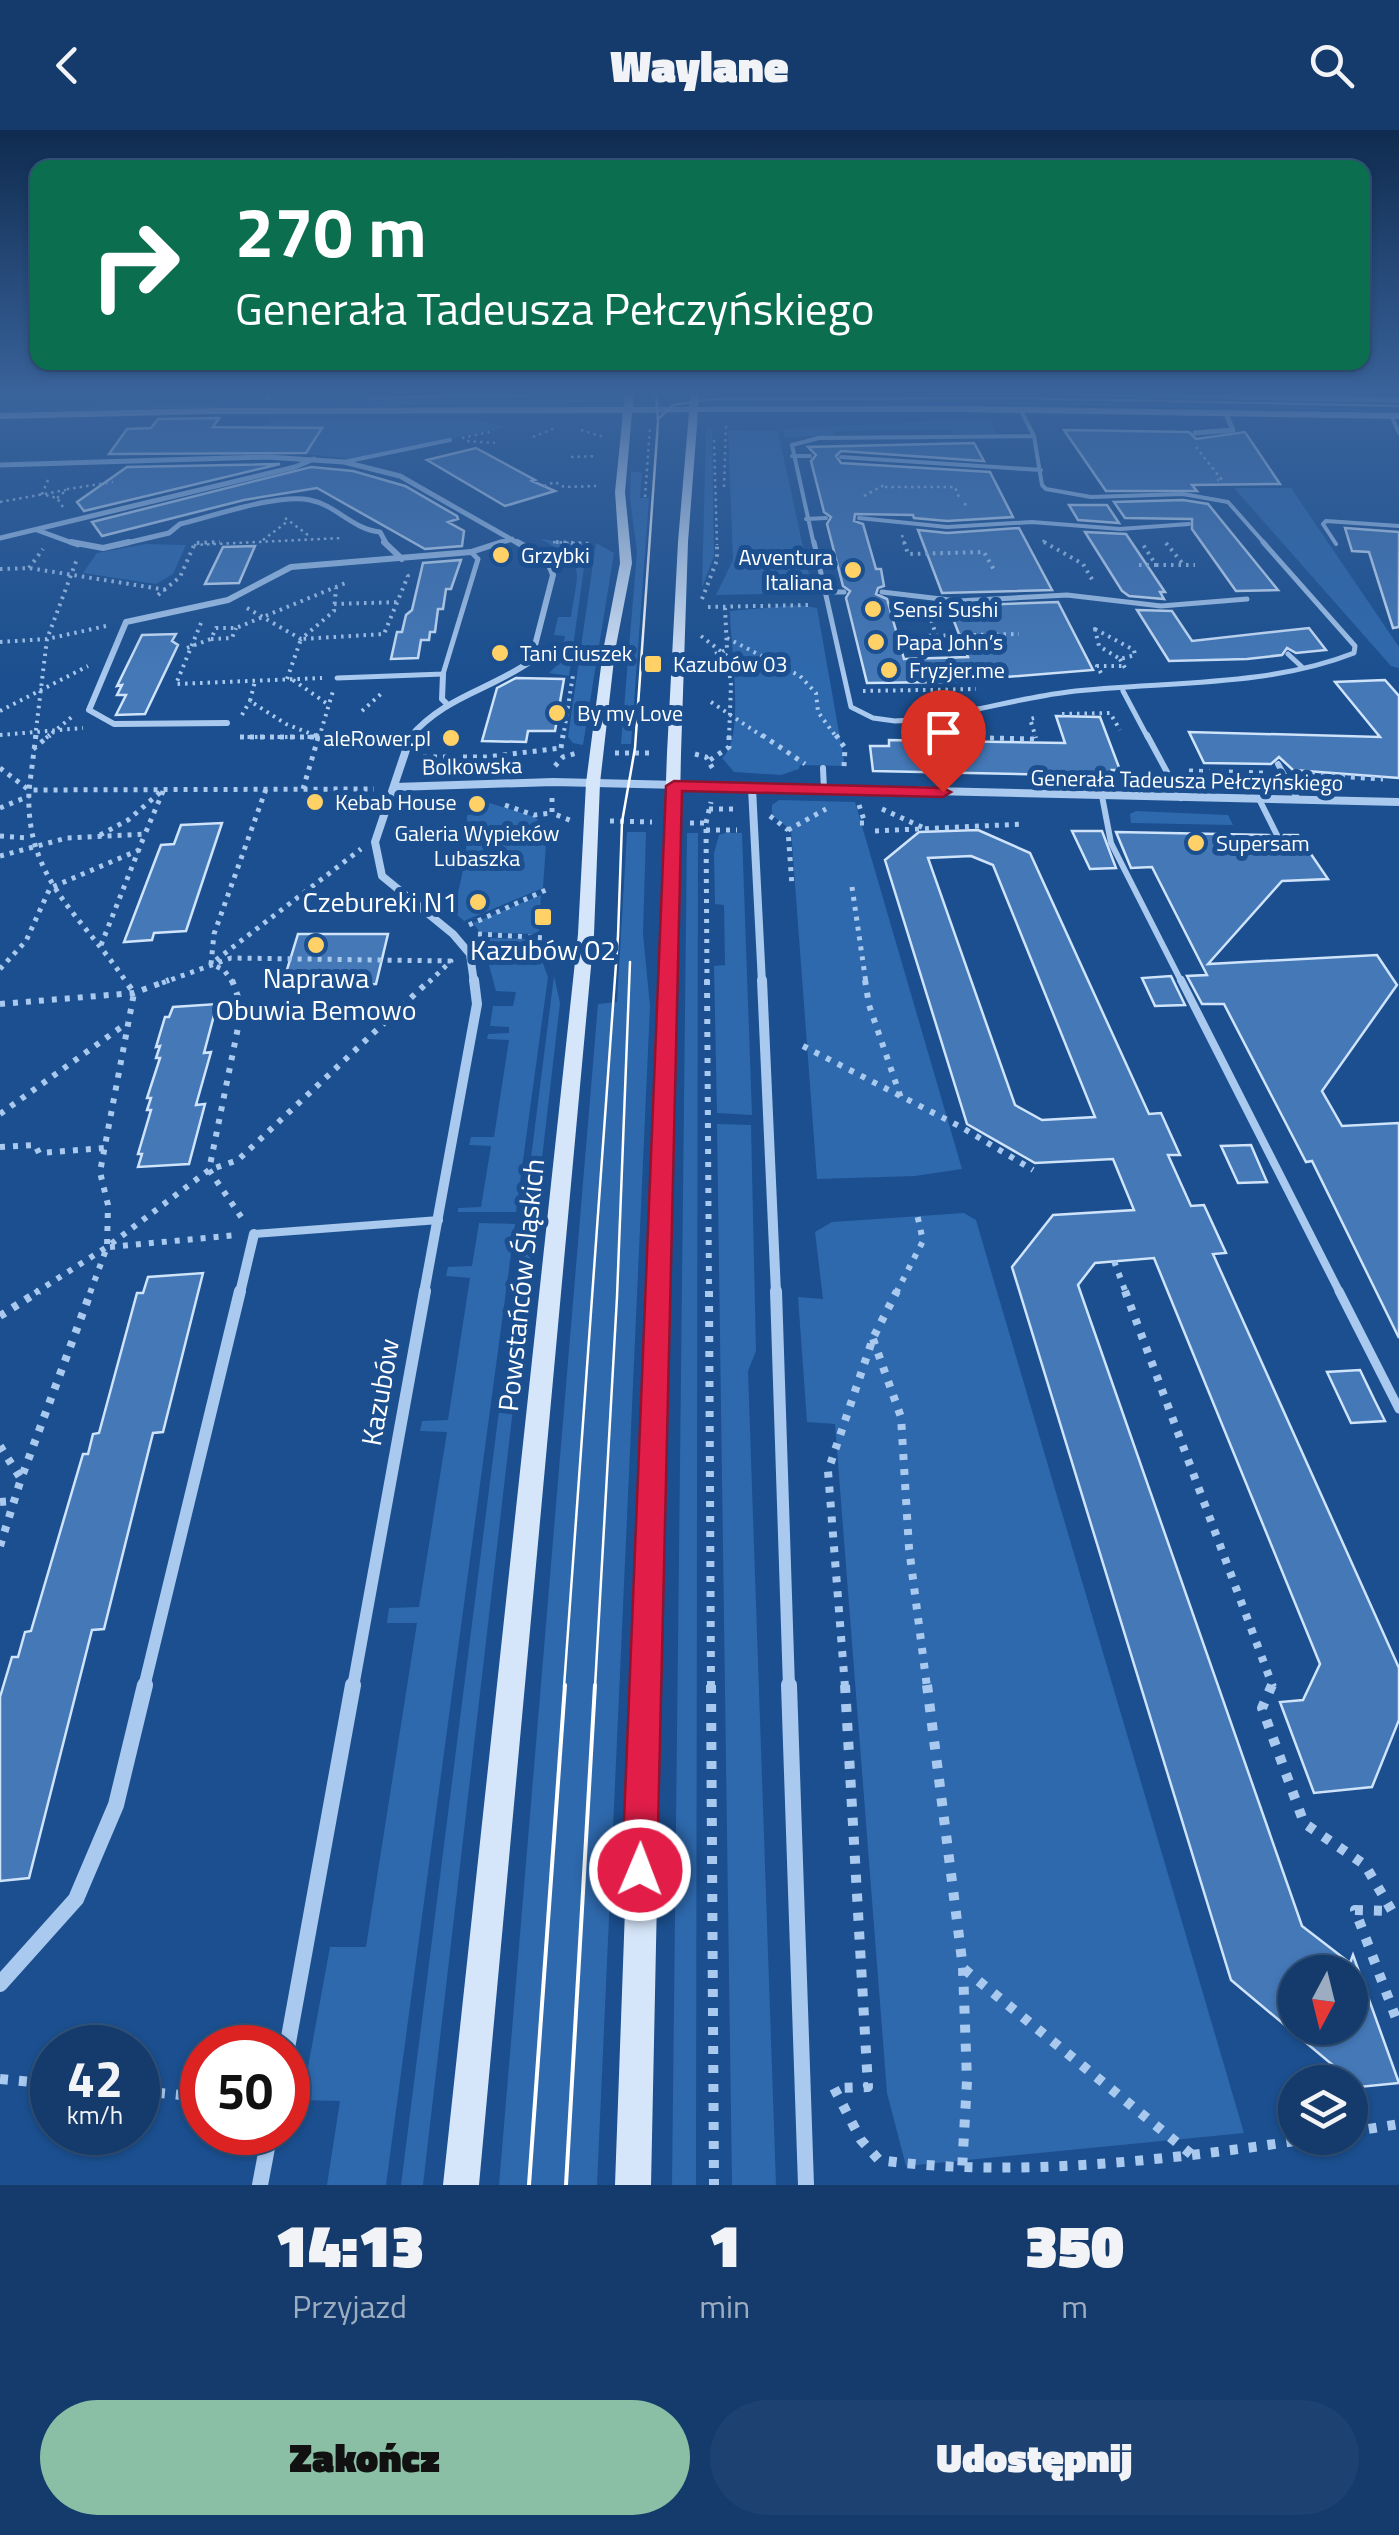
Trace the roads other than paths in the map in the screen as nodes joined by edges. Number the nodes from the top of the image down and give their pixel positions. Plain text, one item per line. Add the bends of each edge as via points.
1 (212, 487) edge
2 (419, 487) edge
3 (621, 487) edge
4 (687, 487) edge
5 (799, 487) edge
6 (1045, 487) edge
7 (806, 518) junction
8 (826, 518) dead end
9 (860, 518) dead end
10 (1189, 524) dead end
11 (1399, 526) edge
12 (37, 530) junction
13 (0, 538) edge
14 (512, 539) junction
15 (1336, 544) dead end
16 (470, 552) junction
17 (402, 559) junction
18 (823, 592) junction
19 (844, 592) dead end
20 (882, 592) dead end
21 (1247, 598) dead end
22 (1288, 654) dead end
23 (1302, 668) junction
24 (443, 674) junction
25 (337, 678) road end
26 (1123, 691) junction
27 (446, 703) junction
28 (228, 723) road end
29 (1278, 764) dead end
30 (822, 768) dead end
31 (593, 783) junction
32 (674, 786) junction
33 (395, 787) junction
34 (752, 788) junction
35 (824, 790) junction
36 (1102, 796) junction
37 (1181, 798) junction
38 (1258, 799) junction
39 (1298, 800) junction
40 (1399, 802) edge
41 (1277, 835) dead end
42 (440, 1220) junction
43 (254, 1234) joint
44 (1399, 1409) edge
45 (0, 1984) edge
46 (291, 2025) edge
47 (266, 2155) edge
48 (260, 2185) edge
49 (461, 2185) edge
50 (632, 2185) edge
51 (806, 2185) edge

1 - 12 street
2 - 14 street, Bolkowska
3 - 31 main road, Powstańców Śląskich via 626,563
4 - 32 main road
5 - 7 lane
6 - 23 lane via 1066,495 1228,502 1354,646 1344,660
7 - 8 lane
7 - 18 lane
9 - 10 lane via 1120,530
11 - 15 lane via 1326,521
12 - 13 street
12 - 17 street via 104,548 291,498 313,500 361,530 380,532
14 - 16 street
14 - 27 street, Bolkowska via 538,554 553,575 531,661
16 - 17 street
16 - 24 lane via 478,559
17 - 28 street via 291,567 228,600 126,622 89,710 114,724
18 - 19 lane
18 - 26 lane via 851,707 862,716 911,720 1069,692
20 - 21 lane via 958,601 1067,594 1162,606
22 - 23 lane
23 - 26 lane
24 - 25 lane
24 - 27 street
26 - 37 lane
27 - 33 street, Bolkowska via 410,736
29 - 39 lane
30 - 35 lane
31 - 32 street, Bolkowska
31 - 33 street, Bolkowska
31 - 49 main road, Powstańców Śląskich via 586,934
32 - 34 street, Generała Tadeusza Pełczyńskiego
32 - 50 main road
33 - 42 street, Kazubów via 375,842 382,876 470,954 477,1004
34 - 35 street, Generała Tadeusza Pełczyńskiego
34 - 51 street via 774,1208
35 - 36 street, Generała Tadeusza Pełczyńskiego
36 - 37 street, Generała Tadeusza Pełczyńskiego
36 - 44 lane via 1111,843
37 - 38 street, Generała Tadeusza Pełczyńskiego
38 - 39 street, Generała Tadeusza Pełczyńskiego
38 - 41 lane
39 - 40 street, Generała Tadeusza Pełczyńskiego
42 - 43 lane
42 - 46 street, Kazubów
43 - 45 street via 116,1805 76,1899
47 - 48 street

